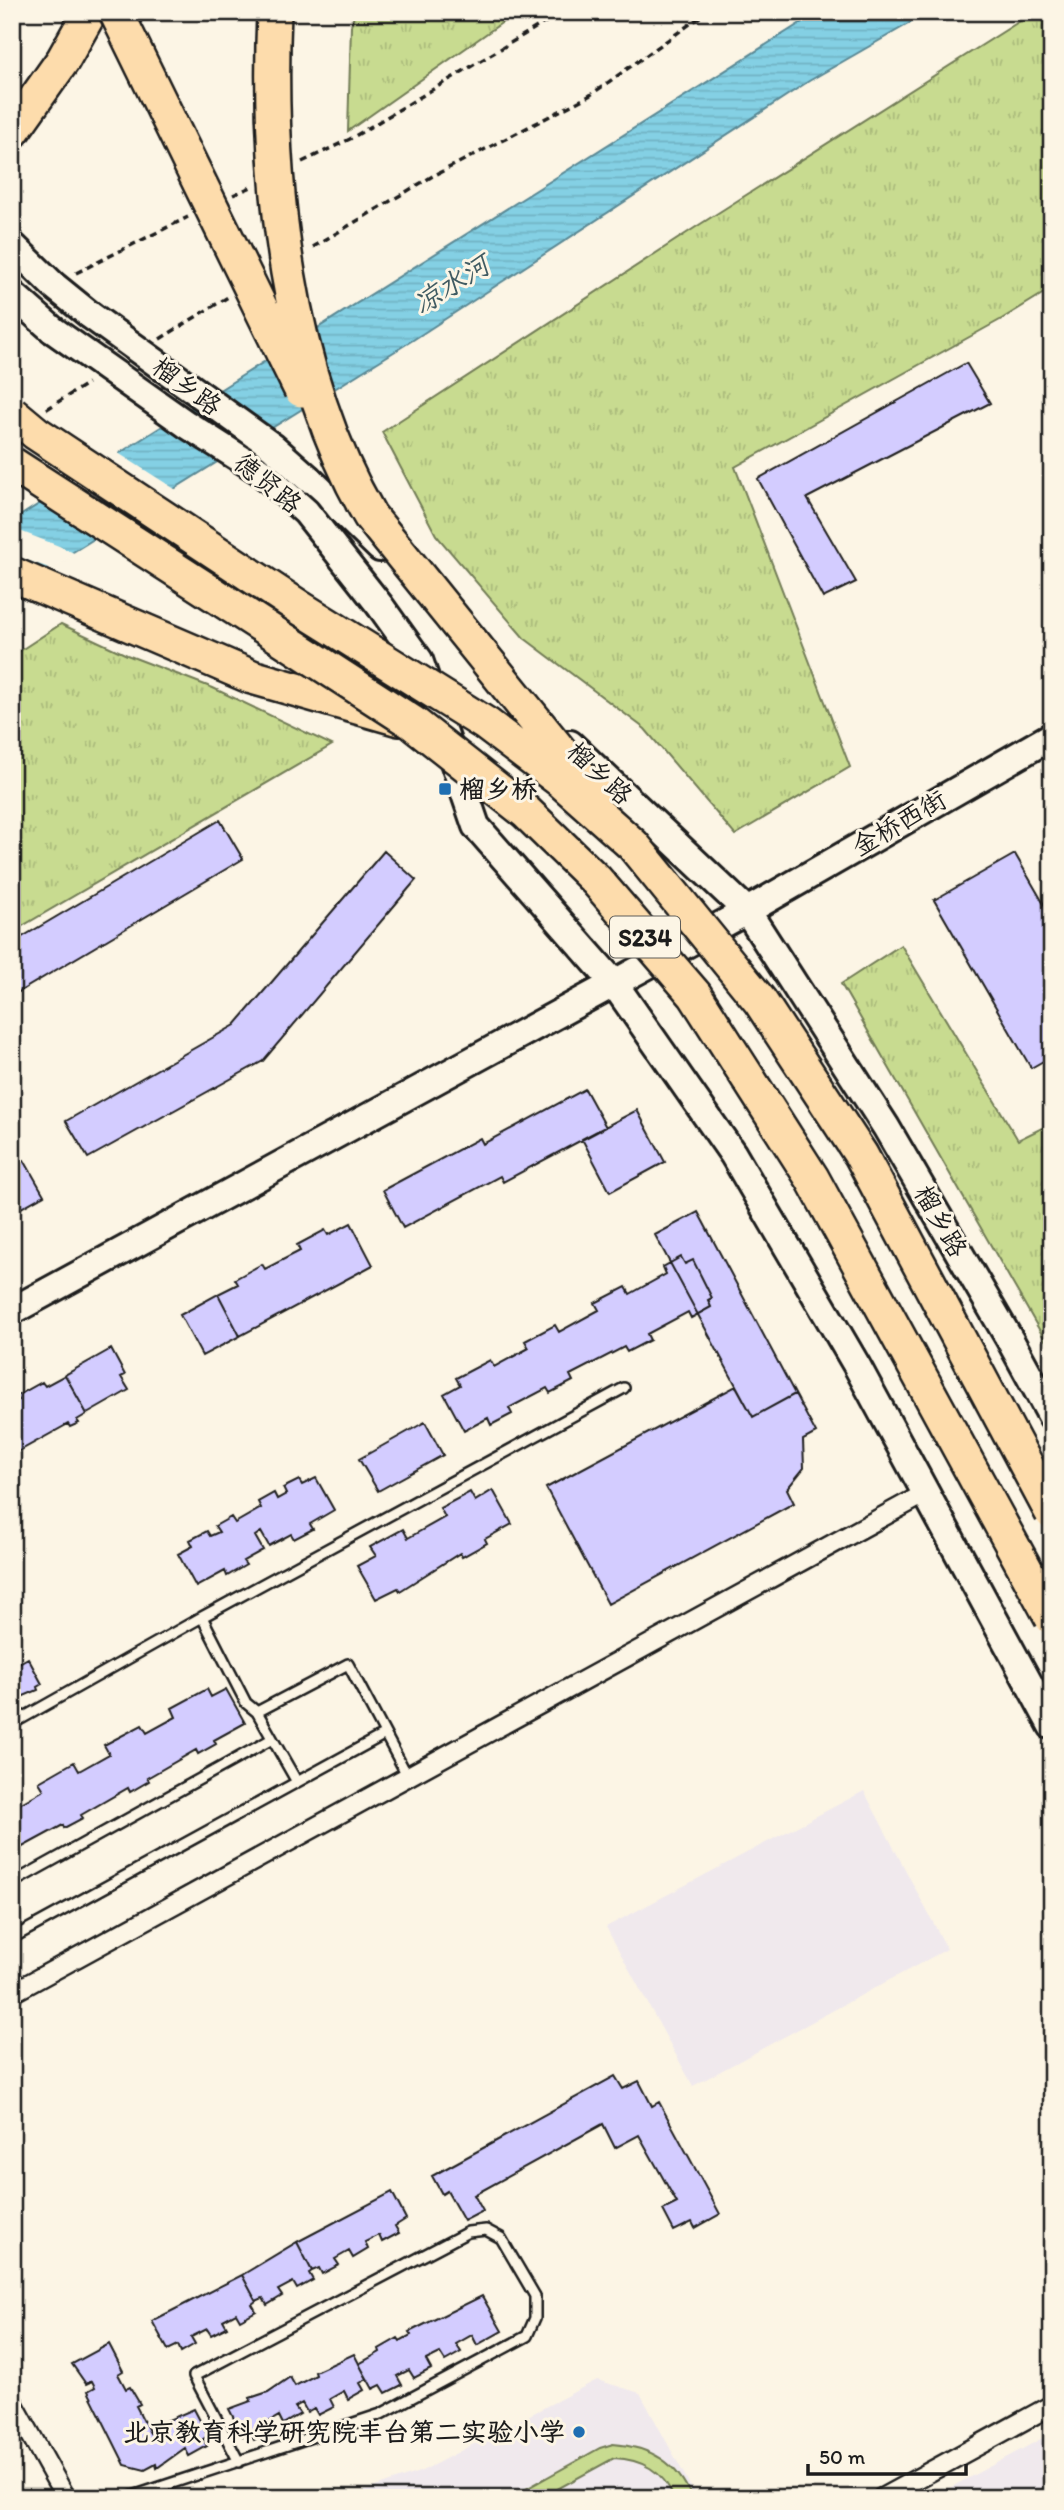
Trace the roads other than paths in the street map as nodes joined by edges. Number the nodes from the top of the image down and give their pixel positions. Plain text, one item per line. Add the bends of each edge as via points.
1 (90, 12) edge
2 (117, 12) edge
3 (274, 12) edge
4 (12, 132) edge
5 (12, 245) edge
6 (13, 295) edge
7 (24, 415) edge
8 (12, 464) edge
9 (345, 472) junction
10 (12, 574) edge
11 (413, 723) junction
12 (1052, 736) edge
13 (633, 845) junction
14 (747, 911) junction
15 (613, 982) junction
16 (12, 1311) edge
17 (624, 1388) dead end
18 (1052, 1417) edge
19 (926, 1493) junction
20 (1052, 1513) edge
21 (202, 1617) junction
22 (1052, 1618) edge
23 (257, 1712) junction
24 (12, 1724) edge
25 (1052, 1726) edge
26 (385, 1734) junction
27 (272, 1739) junction
28 (408, 1777) junction
29 (297, 1782) junction
30 (12, 1883) edge
31 (12, 1938) edge
32 (12, 1993) edge
33 (12, 2401) edge
34 (1052, 2405) edge
35 (239, 2462) junction
36 (66, 2498) edge
37 (127, 2498) edge
38 (882, 2498) edge

1 - 4 highway via 63,60
2 - 9 highway, bridge via 266,323
3 - 9 highway, bridge via 274,128 297,326
5 - 14 street, 榴乡路, bridge via 90,315 309,478 402,569 517,695
6 - 15 street, 德贤路, bridge via 53,330 260,471 306,512 419,660 476,826
7 - 13 highway, 榴乡路 / S234, bridge via 47,440 486,724 560,780
8 - 11 highway, S234, bridge
9 - 13 highway, bridge via 370,516 555,741
10 - 11 highway, bridge via 253,677
11 - 22 highway, S234, bridge via 526,812 596,880 695,995 812,1178
12 - 14 street, 金桥西街
13 - 20 highway, 榴乡路 / S234, bridge via 760,1001 861,1155
14 - 15 street, 金桥西街
14 - 18 street, 榴乡路 via 886,1127
15 - 16 street, 金桥西街
15 - 19 street via 733,1154
17 - 21 lane
19 - 25 street
19 - 28 street
21 - 23 lane via 246,1703
21 - 24 lane
23 - 26 lane via 348,1664
23 - 27 lane
26 - 28 lane
26 - 29 lane
27 - 29 lane
27 - 30 lane
28 - 32 street
29 - 31 lane
33 - 36 street
34 - 38 street
35 - 35 lane via 381,2414 527,2336 535,2318 536,2296 501,2238 486,2230 468,2231 194,2376
35 - 37 lane

